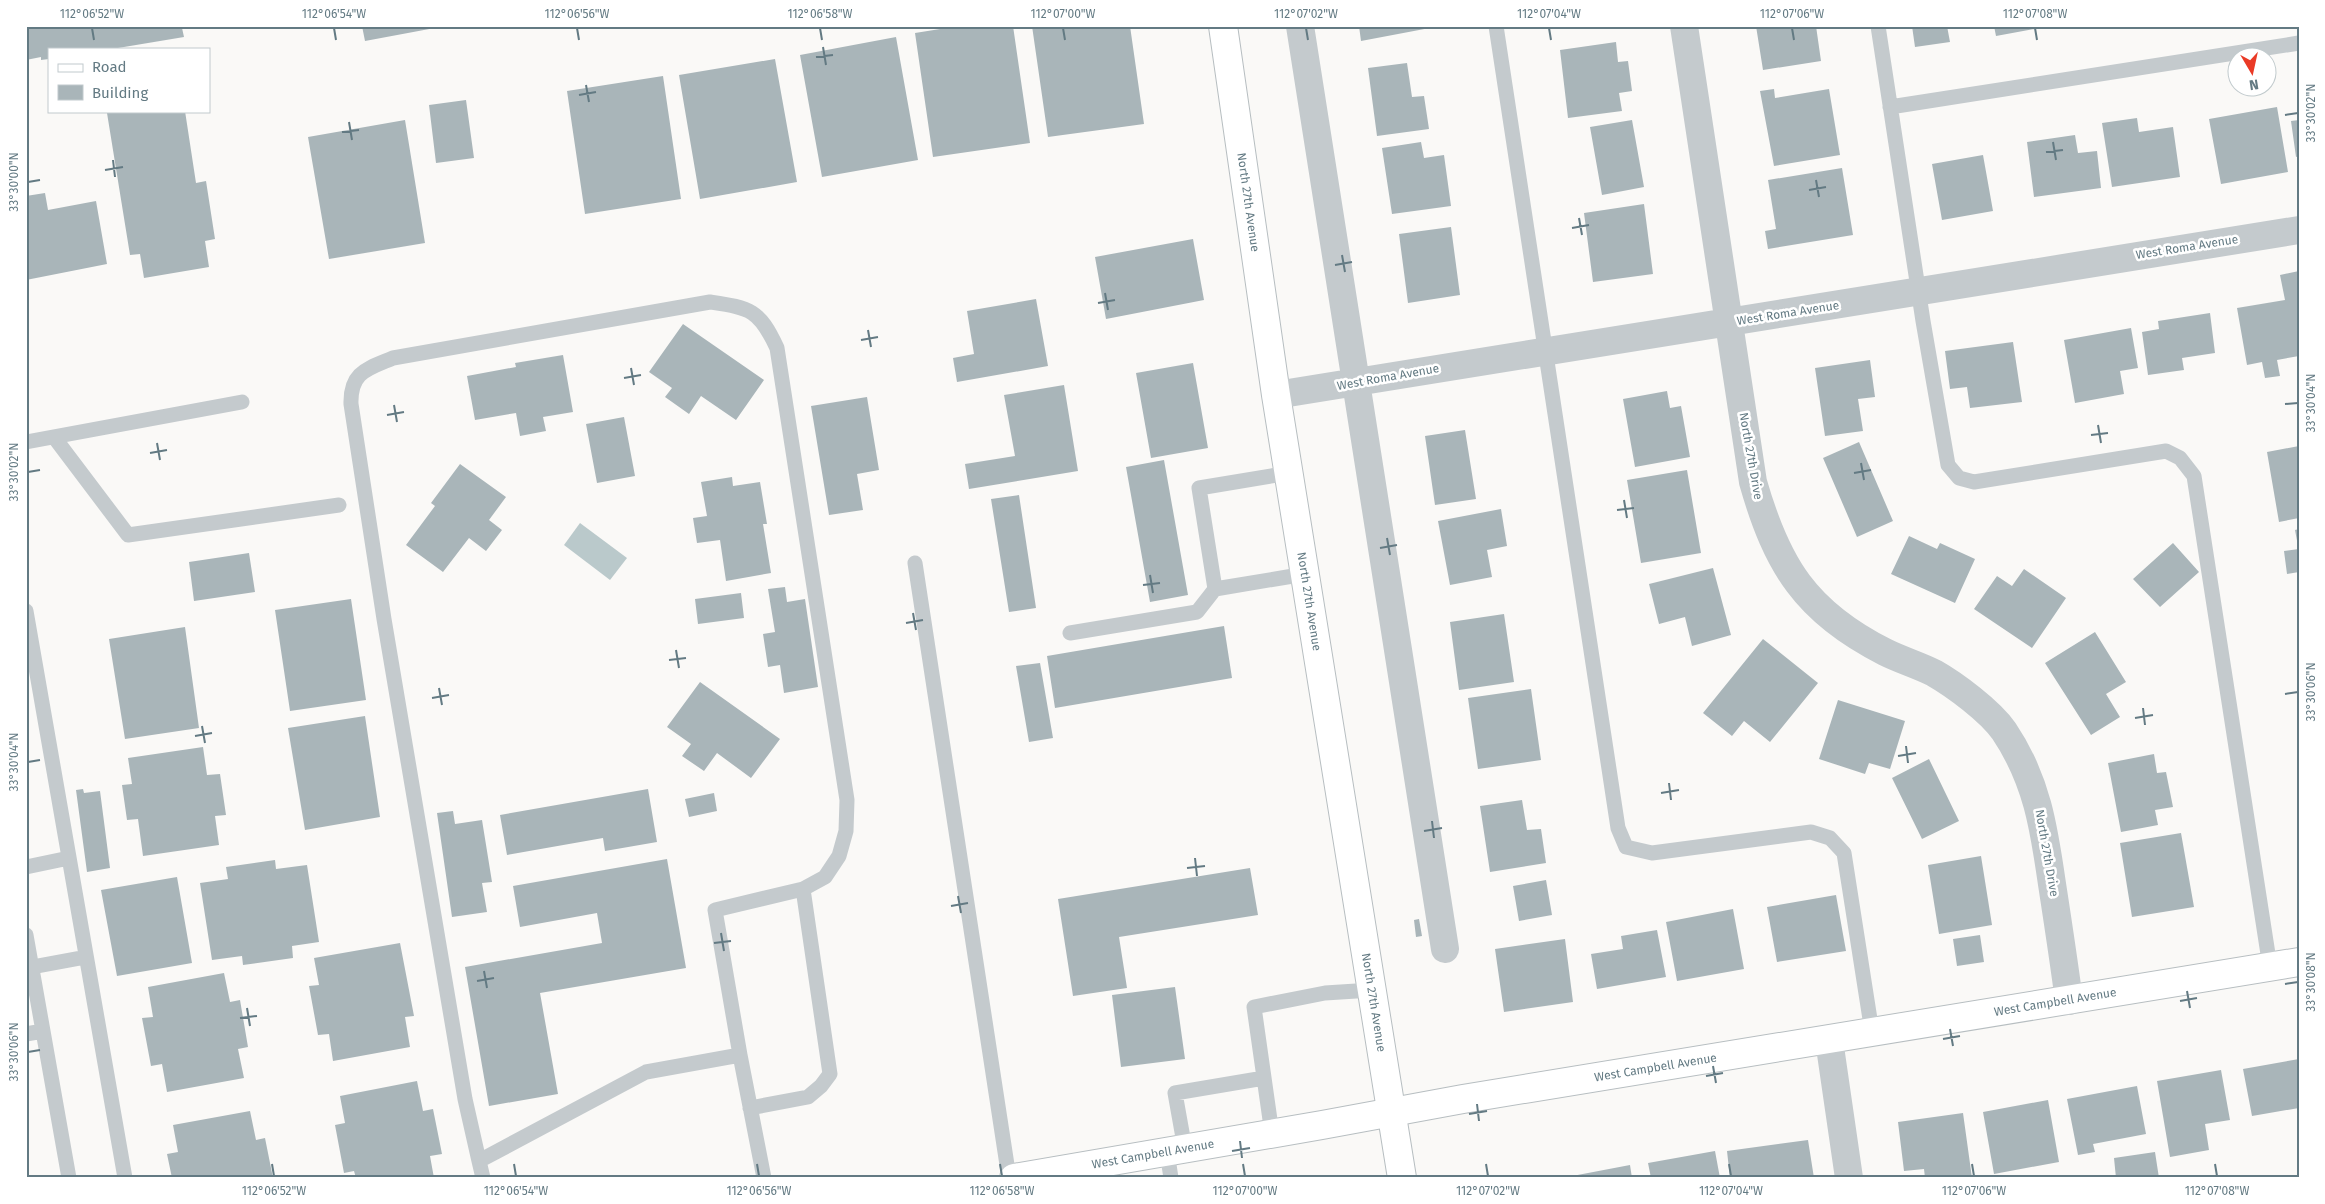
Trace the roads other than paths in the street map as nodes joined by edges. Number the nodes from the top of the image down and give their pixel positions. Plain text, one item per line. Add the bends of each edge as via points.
1 (1223, 26) edge
2 (1300, 26) edge
3 (1496, 26) edge
4 (1684, 26) edge
5 (1878, 26) edge
6 (2299, 43) edge
7 (1890, 107) junction
8 (2299, 230) edge
9 (1919, 292) junction
10 (1729, 323) junction
11 (1545, 350) junction
12 (1354, 383) junction
13 (1276, 395) junction
14 (242, 402) dead end
15 (54, 437) junction
16 (26, 442) edge
17 (1289, 473) junction
18 (339, 506) dead end
19 (915, 562) dead end
20 (1305, 574) junction
21 (1215, 588) junction
22 (27, 614) edge
23 (1070, 633) dead end
24 (69, 858) junction
25 (26, 866) edge
26 (803, 889) junction
27 (26, 935) edge
28 (1445, 949) dead end
29 (86, 957) junction
30 (2299, 962) edge
31 (32, 967) junction
32 (2270, 967) junction
33 (1372, 990) junction
34 (2069, 1001) junction
35 (43, 1031) junction
36 (1872, 1032) junction
37 (26, 1034) edge
38 (1829, 1040) junction
39 (740, 1055) junction
40 (1264, 1078) junction
41 (750, 1108) junction
42 (1392, 1112) junction
43 (1272, 1134) junction
44 (1174, 1160) edge
45 (479, 1161) junction
46 (1017, 1177) edge
47 (69, 1178) edge
48 (125, 1178) edge
49 (484, 1178) edge
50 (764, 1178) edge
51 (1402, 1178) edge
52 (1850, 1178) edge

1 - 13 street, North 27th Avenue
2 - 12 street
3 - 11 lane
4 - 10 street, North 27th Drive
5 - 7 lane
6 - 7 lane
7 - 9 lane
8 - 9 street, West Roma Avenue
9 - 10 street, West Roma Avenue
9 - 32 lane via 1948,465 1959,478 1974,482 2166,451 2180,458 2194,476
10 - 11 street, West Roma Avenue
10 - 34 street, North 27th Drive via 1753,482 1781,559 1806,596 1838,624 1885,652 1934,674 1977,704 2003,730 2024,768 2040,808
11 - 12 street, West Roma Avenue
11 - 36 lane via 1618,828 1626,847 1652,853 1811,832 1830,838 1844,853
12 - 13 street, West Roma Avenue
12 - 28 street
13 - 17 street, North 27th Avenue
14 - 15 lane
15 - 16 lane
15 - 18 lane via 128,535
17 - 20 street, North 27th Avenue
17 - 21 lane via 1199,488
19 - 46 lane
20 - 21 lane
20 - 33 street, North 27th Avenue
21 - 23 lane via 1197,612
22 - 24 lane
24 - 25 lane
24 - 29 lane
26 - 39 lane via 715,910
26 - 41 lane via 830,1074 808,1097
26 - 45 lane via 825,877 839,856 846,831 847,800 777,348 769,330 756,314 736,306 710,302 393,358 368,369 354,380 351,404 384,620 465,1099
27 - 31 lane
29 - 31 lane
29 - 48 lane
30 - 32 street, West Campbell Avenue
31 - 35 lane
32 - 34 street, West Campbell Avenue
33 - 40 lane via 1325,993 1254,1007
33 - 42 street, North 27th Avenue
34 - 36 street, West Campbell Avenue
35 - 37 lane
35 - 47 lane
36 - 38 street, West Campbell Avenue
38 - 42 street, West Campbell Avenue
38 - 52 street
39 - 41 lane
39 - 45 lane via 646,1072
40 - 43 lane
40 - 44 lane via 1175,1093
41 - 50 lane
42 - 43 street, West Campbell Avenue
42 - 51 street, North 27th Avenue
43 - 44 street, West Campbell Avenue
44 - 46 street, West Campbell Avenue
45 - 49 lane

